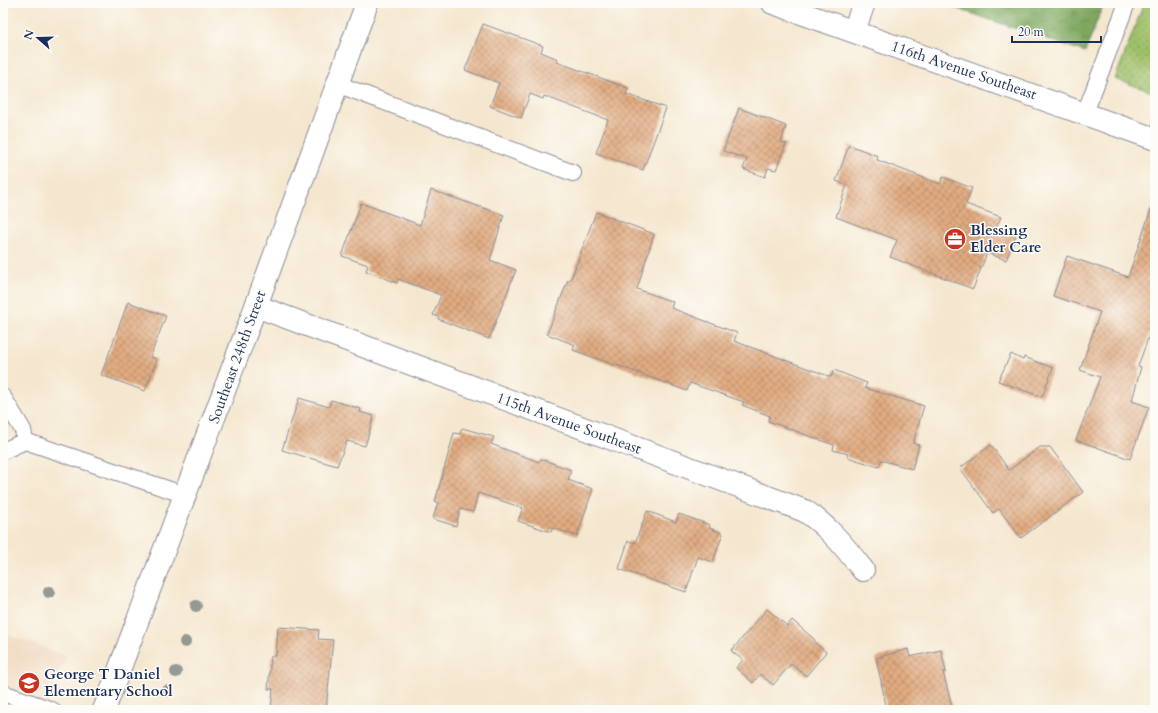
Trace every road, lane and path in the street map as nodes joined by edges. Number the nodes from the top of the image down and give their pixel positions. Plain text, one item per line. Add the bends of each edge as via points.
1 (367, 3) edge
2 (773, 3) edge
3 (864, 3) edge
4 (1127, 3) edge
5 (854, 31) junction
6 (337, 84) junction
7 (1085, 113) junction
8 (1155, 139) edge
9 (573, 173) dead end
10 (256, 306) junction
11 (3, 397) edge
12 (25, 441) junction
13 (3, 451) edge
14 (185, 495) junction
15 (863, 570) dead end
16 (3, 694) edge
17 (24, 700) junction
18 (8, 710) edge
19 (52, 710) edge
20 (104, 710) edge

1 - 6 street, Southeast 248th Street
2 - 5 street, 116th Avenue Southeast
3 - 5 street
4 - 7 lane
5 - 7 street, 116th Avenue Southeast
6 - 9 lane
6 - 10 street, Southeast 248th Street
7 - 8 street, 116th Avenue Southeast
10 - 14 street, Southeast 248th Street
10 - 15 street, 115th Avenue Southeast via 805,511 822,522
11 - 12 lane via 23,430
12 - 13 lane
12 - 14 lane
14 - 20 street, Southeast 248th Street
16 - 17 lane
17 - 18 lane
17 - 19 lane

